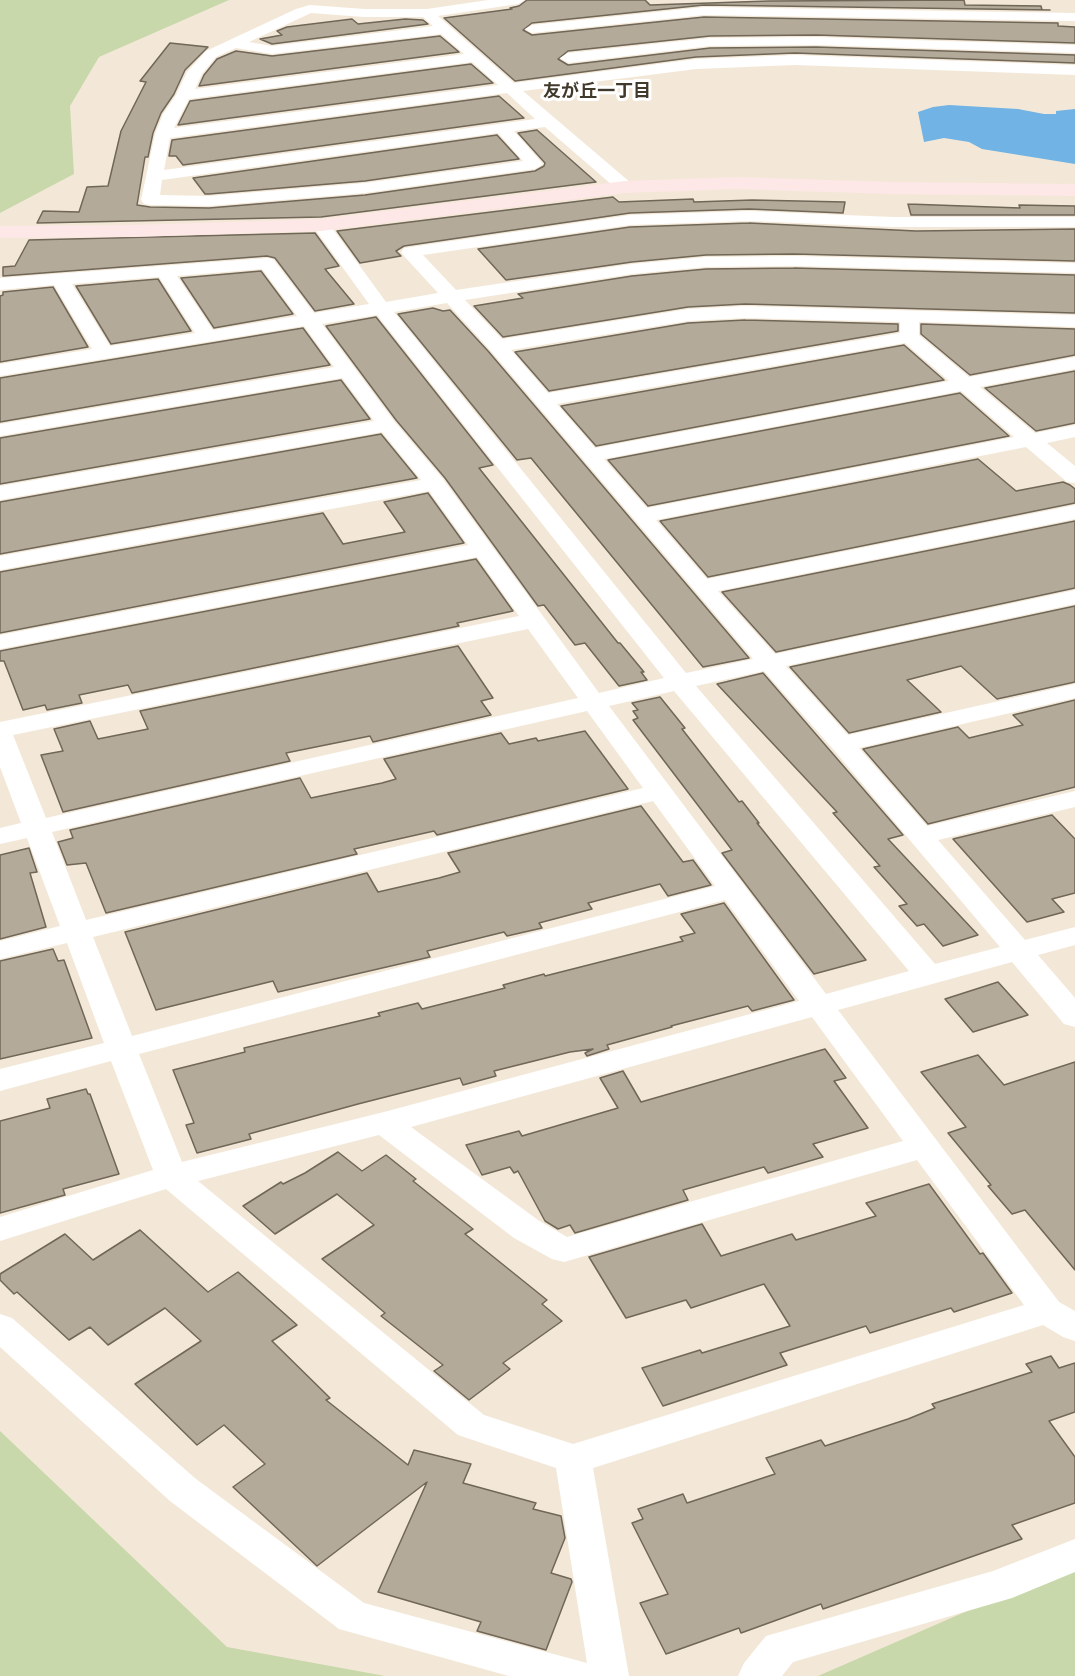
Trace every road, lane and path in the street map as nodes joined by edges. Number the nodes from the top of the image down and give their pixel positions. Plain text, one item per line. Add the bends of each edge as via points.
1 (518, 0) edge
2 (1029, 0) edge
3 (500, 2) junction
4 (811, 6) edge
5 (427, 13) junction
6 (1075, 13) edge
7 (1075, 18) edge
8 (524, 22) junction
9 (445, 29) junction
10 (816, 41) junction
11 (232, 44) junction
12 (1075, 49) edge
13 (559, 51) junction
14 (476, 57) junction
15 (1075, 70) edge
16 (591, 77) junction
17 (510, 88) junction
18 (184, 95) junction
19 (548, 122) junction
20 (502, 128) junction
21 (164, 134) junction
22 (155, 176) junction
23 (625, 188) junction
24 (1075, 190) edge
25 (893, 222) junction
26 (1075, 222) edge
27 (321, 225) junction
28 (0, 232) edge
29 (898, 265) junction
30 (1075, 268) edge
31 (165, 272) junction
32 (60, 279) junction
33 (0, 284) edge
34 (450, 297) junction
35 (382, 309) junction
36 (309, 321) junction
37 (1075, 321) edge
38 (910, 327) junction
39 (208, 338) junction
40 (497, 346) junction
41 (105, 354) junction
42 (1075, 363) edge
43 (0, 370) edge
44 (347, 371) junction
45 (965, 385) junction
46 (543, 400) junction
47 (387, 425) junction
48 (0, 430) edge
49 (1075, 431) edge
50 (1030, 440) junction
51 (591, 455) junction
52 (1075, 477) edge
53 (435, 484) junction
54 (0, 493) edge
55 (1075, 512) edge
56 (641, 516) junction
57 (483, 549) junction
58 (0, 563) edge
59 (702, 587) junction
60 (1075, 597) edge
61 (536, 620) junction
62 (0, 642) edge
63 (770, 663) junction
64 (680, 682) junction
65 (1075, 691) edge
66 (593, 702) junction
67 (0, 732) edge
68 (842, 744) junction
69 (659, 792) junction
70 (1075, 799) edge
71 (36, 828) junction
72 (0, 836) edge
73 (920, 836) junction
74 (732, 890) junction
75 (78, 933) junction
76 (1075, 936) edge
77 (0, 950) edge
78 (1018, 952) junction
79 (928, 975) junction
80 (821, 1006) junction
81 (1075, 1017) edge
82 (122, 1049) junction
83 (0, 1080) edge
84 (384, 1124) junction
85 (926, 1146) junction
86 (171, 1176) junction
87 (0, 1228) edge
88 (1061, 1319) edge
89 (0, 1327) edge
90 (573, 1459) junction
91 (1075, 1554) edge
92 (574, 1676) edge
93 (609, 1676) edge
94 (758, 1676) edge

1 - 3 street
2 - 6 street
3 - 5 street
3 - 8 street
4 - 7 street
4 - 8 street
4 - 10 street
5 - 9 street
5 - 11 street via 310,9
8 - 13 street
9 - 11 street via 272,51
9 - 14 street
10 - 12 street
10 - 13 street via 710,42
11 - 18 street via 211,54 195,72
13 - 16 street
14 - 17 street
14 - 18 street
15 - 16 street via 754,60
16 - 17 street
17 - 19 street
17 - 21 street
18 - 21 street
19 - 20 street
19 - 23 street
20 - 22 street
20 - 22 street via 535,164 365,188 209,201 150,200
21 - 22 street
23 - 24 street via 736,183
23 - 27 street
25 - 26 street
25 - 29 street
25 - 34 street via 749,216 630,220 410,252
27 - 28 street
27 - 35 street
29 - 30 street
29 - 34 street via 706,262 632,269
31 - 32 street
31 - 36 street via 267,263
31 - 39 street
32 - 33 street
32 - 41 street
34 - 35 street
34 - 40 street
35 - 36 street
35 - 64 street
36 - 39 street
36 - 44 street
37 - 38 street
38 - 40 street via 745,312 688,315
38 - 45 street
38 - 46 street
39 - 41 street
40 - 46 street
41 - 43 street
42 - 45 street
44 - 47 street
44 - 48 street
45 - 50 street
45 - 51 street
46 - 51 street
47 - 53 street
47 - 54 street
49 - 50 street
50 - 52 street
50 - 56 street
51 - 56 street
53 - 57 street
53 - 58 street
55 - 59 street
56 - 59 street
57 - 61 street
57 - 62 street
59 - 63 street
60 - 63 street
61 - 66 street
61 - 67 street
63 - 64 street
63 - 68 street
64 - 66 street
64 - 79 street
65 - 68 street
66 - 69 street
66 - 71 street
67 - 71 street
68 - 73 street
69 - 74 street
69 - 75 street
70 - 73 street
71 - 72 street
71 - 75 street
73 - 78 street
74 - 80 street
74 - 82 street
75 - 77 street
75 - 82 street
76 - 78 street
78 - 79 street
78 - 81 street
79 - 80 street
80 - 84 street
80 - 85 street
82 - 83 street
82 - 86 street
84 - 85 street via 526,1229 564,1250
84 - 86 street
85 - 88 street
86 - 87 street
86 - 90 street via 471,1425
88 - 90 street
89 - 92 street via 183,1490 353,1617
90 - 93 street
91 - 94 street via 998,1586 780,1648

